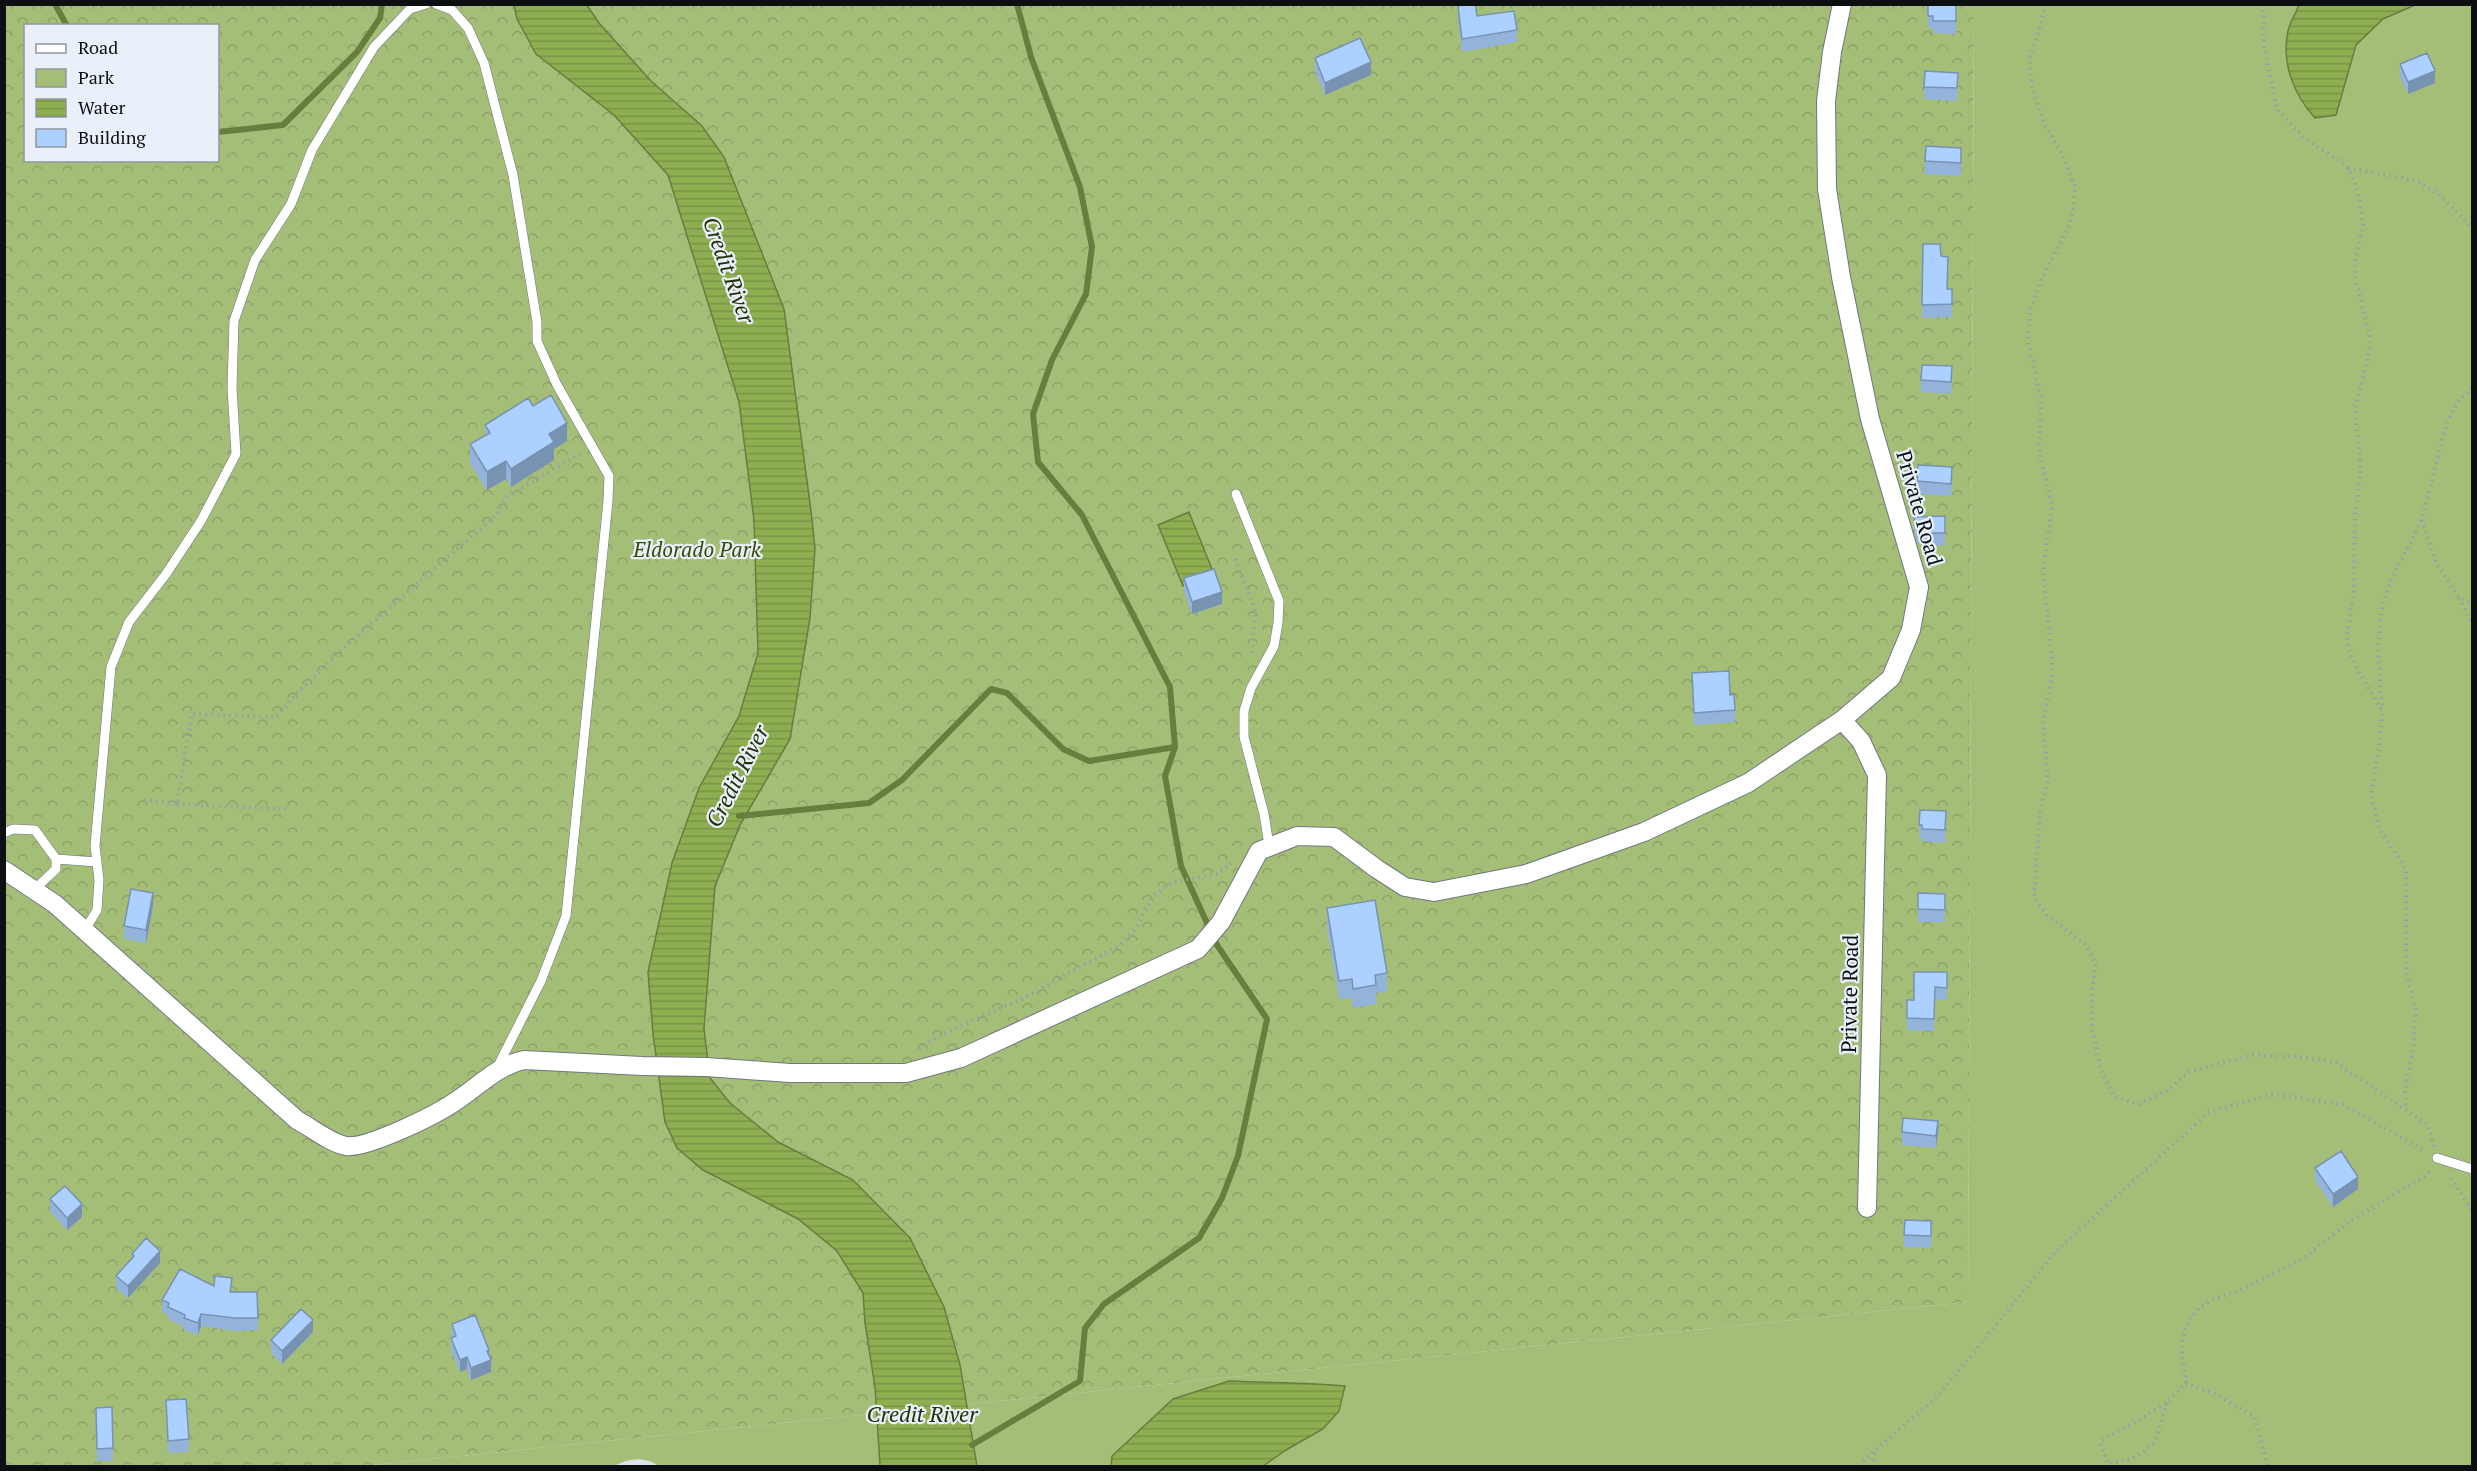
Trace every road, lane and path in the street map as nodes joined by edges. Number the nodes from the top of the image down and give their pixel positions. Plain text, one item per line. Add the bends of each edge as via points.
1 (426, 4) edge
2 (436, 4) edge
3 (1842, 4) edge
4 (2045, 4) edge
5 (2263, 4) edge
6 (2348, 168) junction
7 (2472, 227) edge
8 (2472, 388) edge
9 (592, 447) junction
10 (1236, 494) dead end
11 (2422, 519) junction
12 (1235, 559) dead end
13 (2459, 598) junction
14 (2472, 604) edge
15 (2472, 624) edge
16 (1251, 660) dead end
17 (2382, 711) junction
18 (1842, 720) junction
19 (144, 800) dead end
20 (177, 804) junction
21 (287, 809) dead end
22 (4, 833) edge
23 (1269, 845) junction
24 (56, 859) junction
25 (1236, 859) dead end
26 (97, 862) junction
27 (4, 870) edge
28 (34, 890) junction
29 (85, 930) junction
30 (914, 1053) dead end
31 (495, 1072) junction
32 (2406, 1109) junction
33 (2437, 1158) junction
34 (2472, 1169) edge
35 (1868, 1208) dead end
36 (2472, 1211) edge
37 (2186, 1383) junction
38 (2167, 1403) junction
39 (1875, 1450) junction
40 (1859, 1467) edge
41 (1872, 1467) edge
42 (2268, 1467) edge

1 - 26 lane via 410,9 375,47 312,150 291,204 255,260 234,321 232,388 236,454 201,521 129,622 111,668 95,846
2 - 9 lane via 452,10 468,28 484,63 513,175 537,341
3 - 18 street, Private Road via 1826,101 1827,189 1870,419 1918,587 1911,630 1891,678
4 - 32 path via 2030,58 2032,89 2076,187 2068,228 2042,278 2029,321 2028,341 2041,398 2039,451 2052,506 2043,572 2053,671 2043,723 2048,780 2040,811 2034,898 2047,915 2086,945 2096,964 2092,1026 2101,1071 2115,1097 2139,1104 2169,1090 2188,1072 2266,1055 2335,1062
5 - 6 path via 2264,46 2277,110 2304,138
6 - 7 path via 2418,181 2440,195
6 - 17 path via 2363,225 2354,267 2370,337 2355,408 2361,470 2347,638 2359,672
8 - 11 path via 2457,403 2446,425
9 - 20 path via 508,496 497,514 347,645 276,717 192,714
9 - 31 lane via 609,477 609,501 566,916 541,981
10 - 23 lane via 1279,601 1274,646 1251,688 1244,711 1244,737
11 - 13 path via 2434,558
11 - 17 path via 2382,609
12 - 16 path via 1255,609
13 - 14 path
13 - 15 path
17 - 32 path via 2371,795 2379,828 2406,869 2406,970 2416,1012
18 - 23 street via 1748,783 1644,832 1526,874 1434,892 1406,887 1334,837 1297,836
18 - 35 street, Private Road via 1862,741 1877,775
19 - 20 path
20 - 21 path
22 - 24 lane via 13,829 36,831
23 - 31 street via 1259,851 1221,922 1198,949 961,1058 906,1073 790,1073 524,1060
24 - 26 lane
24 - 28 lane via 56,869
25 - 30 path via 1218,874 1164,887 1120,945 1022,999 942,1034
26 - 29 lane via 97,910
27 - 28 street
28 - 29 street
29 - 31 street via 297,1120 347,1146 372,1143 452,1104
32 - 33 path via 2428,1125
33 - 34 lane
33 - 36 path
33 - 37 path via 2428,1174 2352,1220 2305,1257 2199,1308 2188,1322 2181,1345
33 - 39 path via 2344,1105 2273,1094 2209,1112 2056,1251 1939,1395
37 - 38 path
37 - 42 path via 2254,1416
38 - 38 path via 2100,1442 2108,1464 2137,1457 2155,1441
39 - 40 path
39 - 41 path

